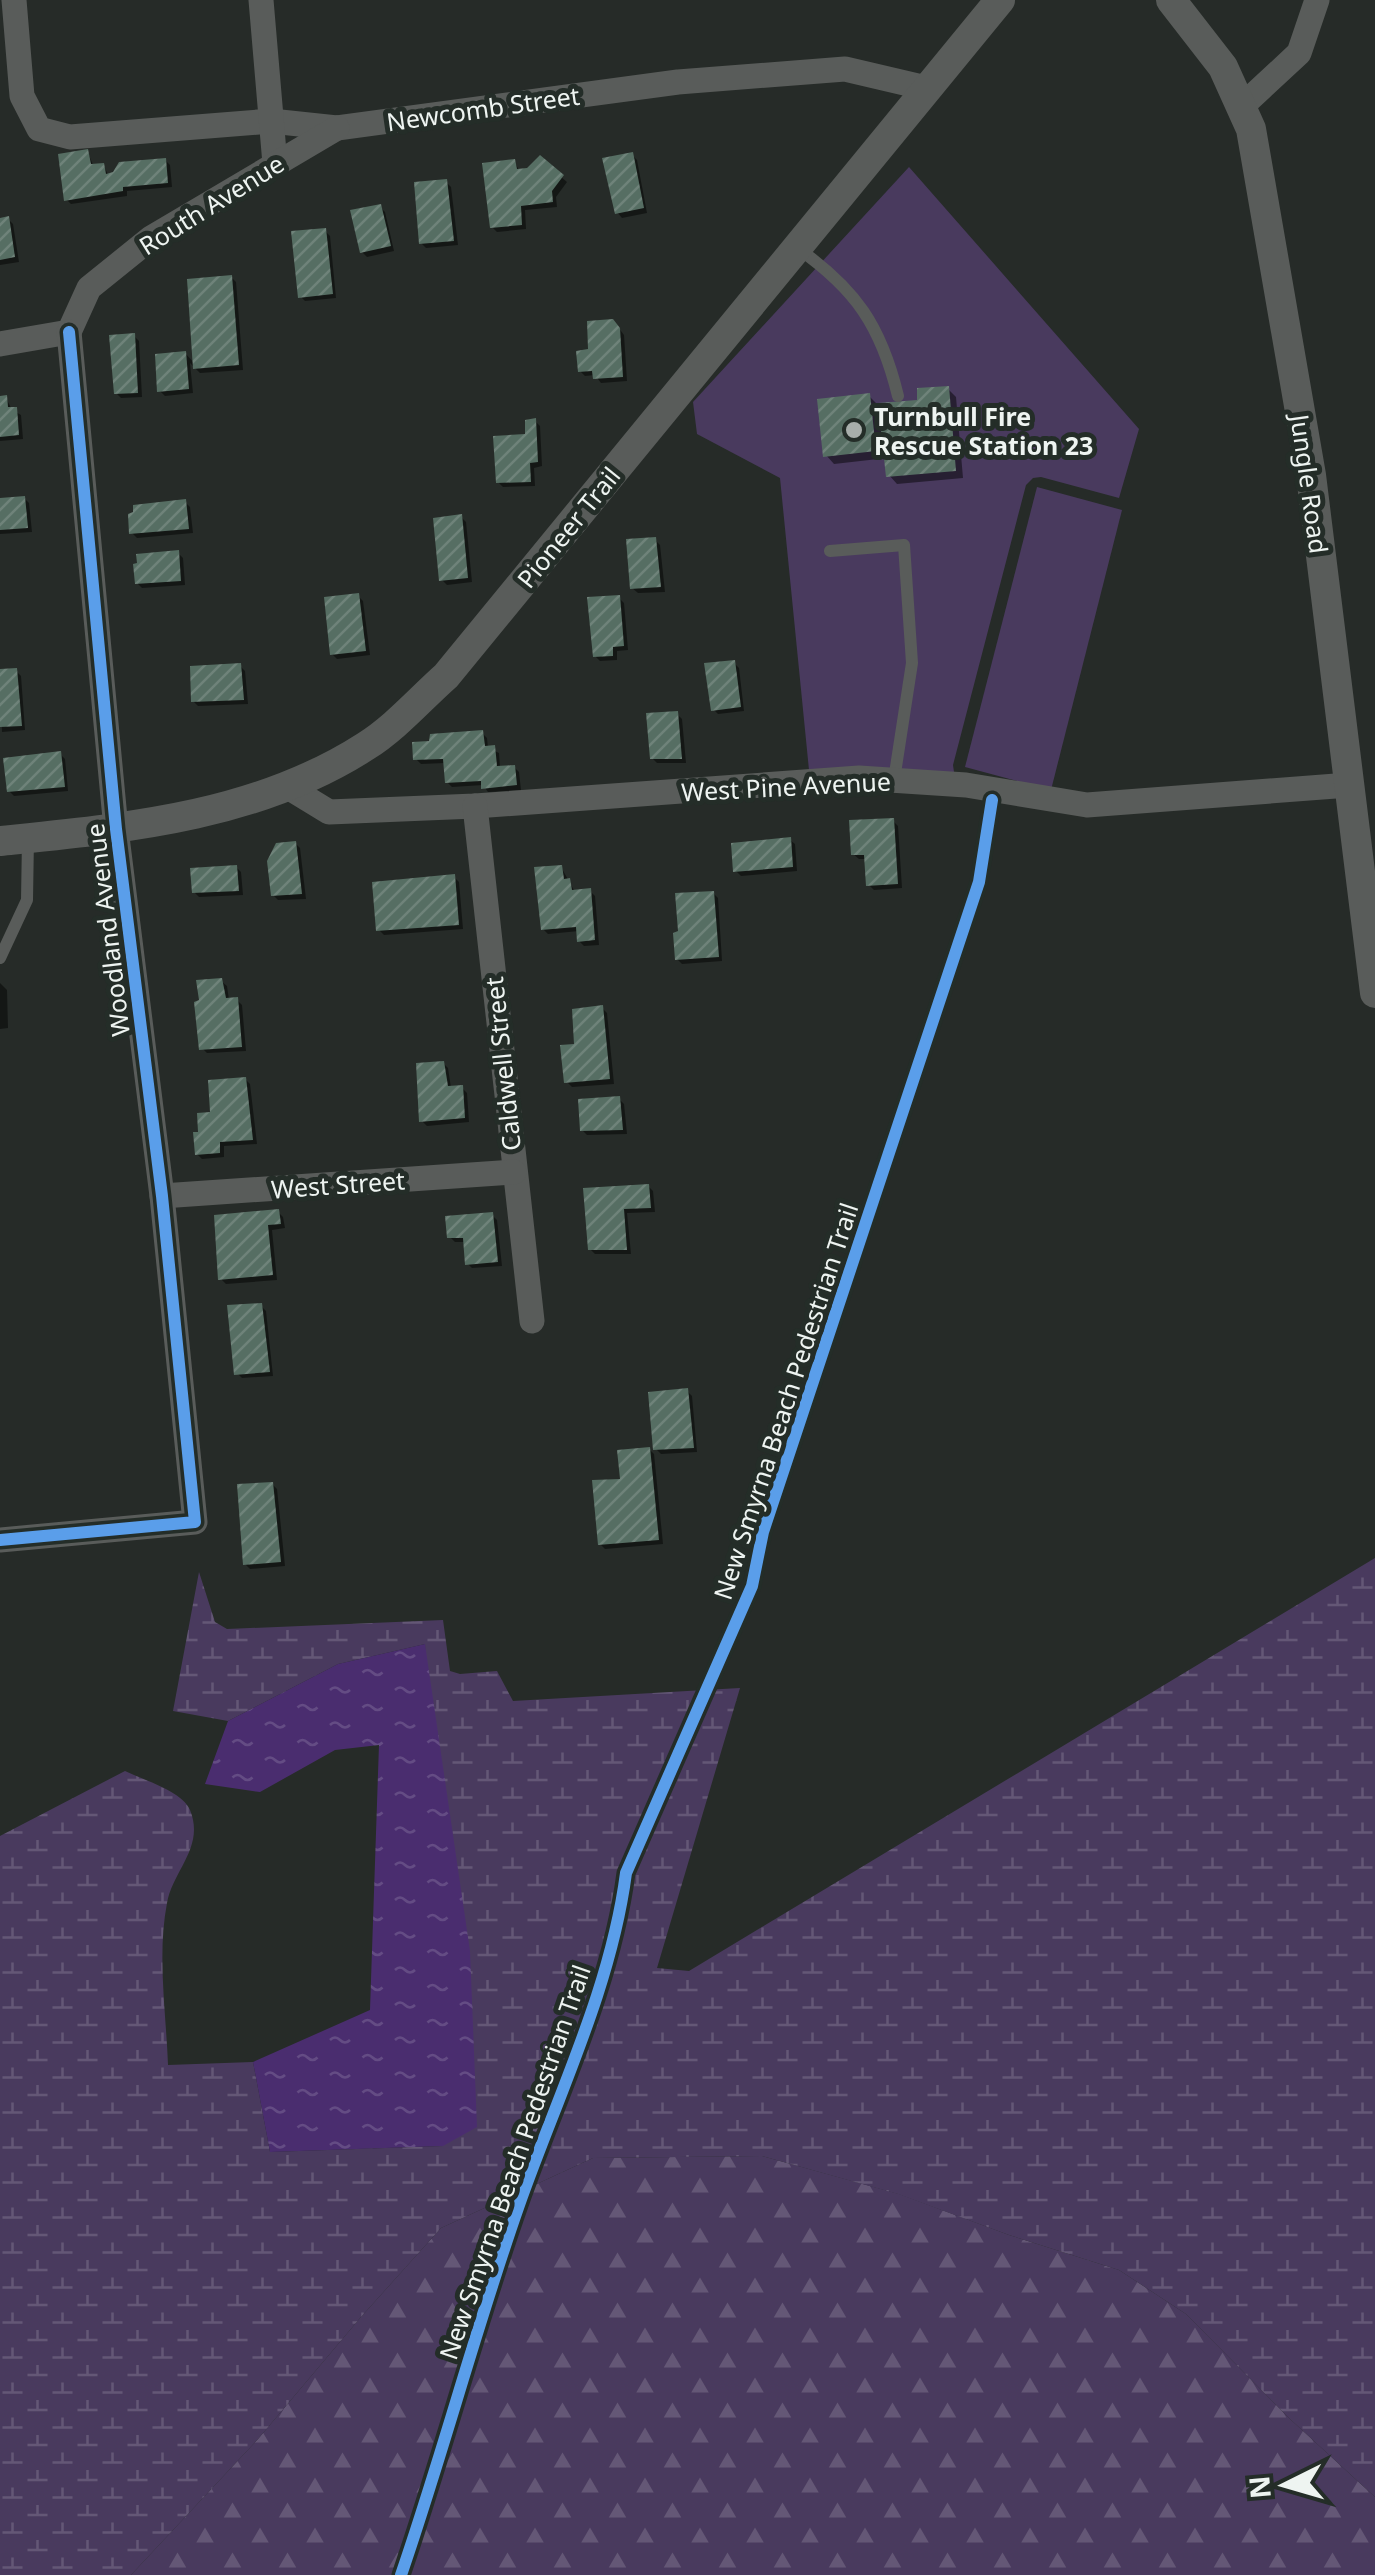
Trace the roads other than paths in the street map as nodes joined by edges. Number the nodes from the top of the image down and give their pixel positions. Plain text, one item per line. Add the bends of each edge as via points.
1 (14, 0) edge
2 (261, 0) edge
3 (1000, 0) edge
4 (1170, 0) edge
5 (1317, 0) edge
6 (926, 88) junction
7 (1242, 106) junction
8 (271, 121) junction
9 (336, 128) junction
10 (275, 164) junction
11 (796, 247) junction
12 (69, 332) junction
13 (0, 344) edge
14 (898, 396) dead end
15 (830, 551) dead end
16 (894, 780) junction
17 (1348, 786) junction
18 (288, 787) junction
19 (475, 806) junction
20 (116, 829) junction
21 (14, 839) edge
22 (0, 958) edge
23 (1375, 993) edge
24 (514, 1172) junction
25 (162, 1196) junction
26 (532, 1321) dead end
27 (0, 1540) edge

1 - 8 street, Newcomb Street via 22,96 39,128 70,137
2 - 8 street
3 - 6 street, Pioneer Trail
4 - 7 street, Jungle Road via 1223,67
5 - 7 street via 1299,52
6 - 9 street, Newcomb Street via 845,69 678,82
6 - 11 street, Pioneer Trail
7 - 17 street, Jungle Road via 1312,474
8 - 9 street, Newcomb Street
8 - 10 street
9 - 10 street, Routh Avenue
10 - 12 street, Routh Avenue via 151,238 101,278 89,288
11 - 14 lane via 842,281 887,351
11 - 18 street, Pioneer Trail via 446,676 368,746
12 - 13 street
12 - 20 street, Woodland Avenue
15 - 16 lane via 904,545 912,663
16 - 17 street, West Pine Avenue via 1087,806
16 - 19 street, West Pine Avenue
17 - 23 street, Jungle Road
18 - 19 street, West Pine Avenue via 329,812
18 - 20 street, Pioneer Trail via 234,806
19 - 24 street, Caldwell Street
20 - 21 street, Pioneer Trail
20 - 25 street, Woodland Avenue
21 - 22 lane via 26,900
24 - 25 street, West Street
24 - 26 street, Caldwell Street
25 - 27 street, Woodland Avenue via 195,1522

